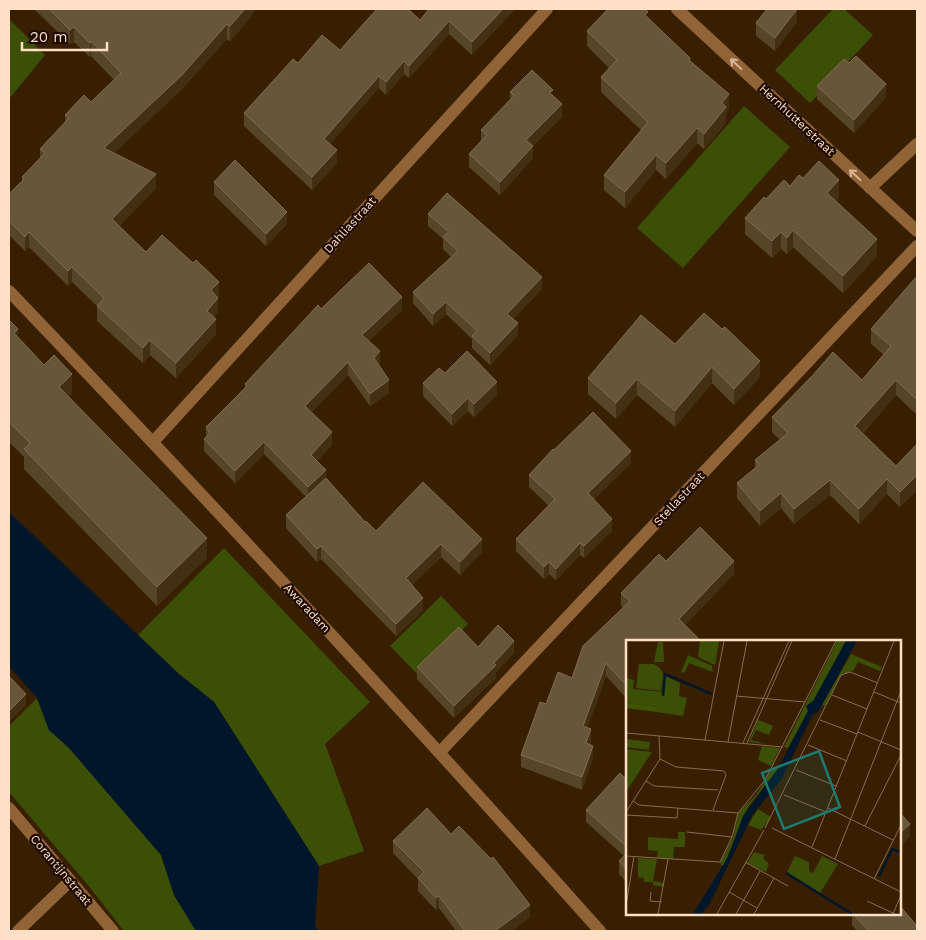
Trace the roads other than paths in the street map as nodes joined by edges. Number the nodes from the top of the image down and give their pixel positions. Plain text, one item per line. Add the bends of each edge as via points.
1 (547, 9) edge
2 (677, 9) edge
3 (917, 144) edge
4 (870, 188) junction
5 (917, 231) edge
6 (917, 246) edge
7 (9, 291) edge
8 (154, 442) junction
9 (440, 752) junction
10 (9, 808) edge
11 (70, 881) junction
12 (18, 931) edge
13 (113, 931) edge
14 (600, 931) edge

1 - 8 street, Dahliastraat
4 -> 2 street, Hernhutterstraat
3 - 4 street
4 - 5 street, Hernhutterstraat
6 - 9 street, Stellastraat
7 - 8 street, Awaradam
8 - 9 street, Awaradam
9 - 14 street, Awaradam
10 - 11 street, Corantijnstraat
11 - 12 street
11 - 13 street, Corantijnstraat

